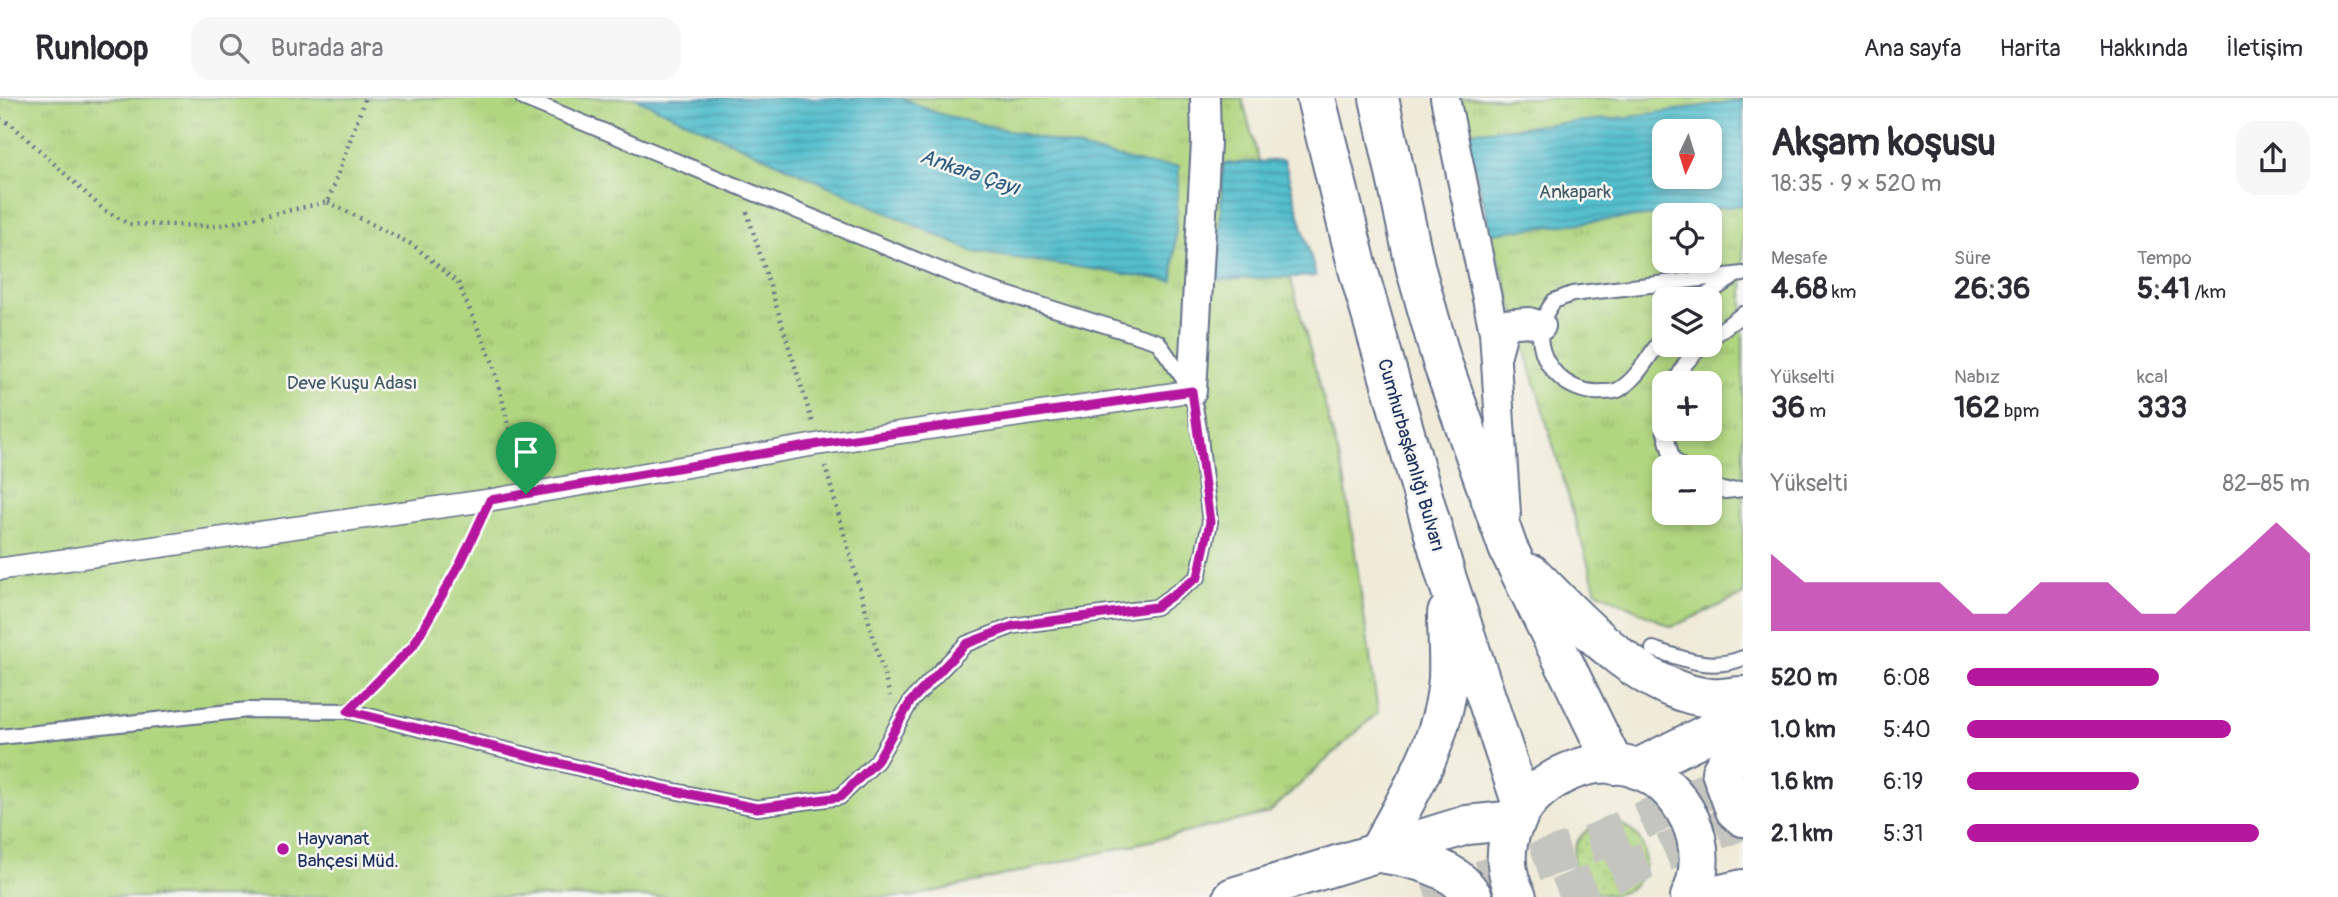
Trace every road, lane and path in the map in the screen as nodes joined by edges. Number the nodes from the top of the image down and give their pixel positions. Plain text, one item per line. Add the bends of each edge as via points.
1 (365, 98) edge
2 (523, 98) edge
3 (1205, 98) edge
4 (1316, 98) edge
5 (1379, 98) edge
6 (1445, 98) edge
7 (0, 119) edge
8 (328, 202) junction
9 (1740, 275) edge
10 (1720, 287) edge
11 (1743, 314) edge
12 (1541, 326) junction
13 (1722, 329) edge
14 (1652, 352) edge
15 (1495, 360) junction
16 (1192, 391) junction
17 (1743, 489) edge
18 (1722, 490) edge
19 (526, 494) junction
20 (490, 500) junction
21 (1509, 550) junction
22 (0, 569) edge
23 (1446, 576) junction
24 (1653, 649) dead end
25 (1743, 658) edge
26 (1743, 696) edge
27 (348, 711) junction
28 (1743, 716) edge
29 (0, 737) edge
30 (1743, 737) edge
31 (1625, 767) junction
32 (1520, 814) junction
33 (1743, 817) edge
34 (1378, 852) junction
35 (1743, 889) edge
36 (1233, 897) edge
37 (1473, 897) edge
38 (1517, 897) edge
39 (1690, 897) edge
40 (1708, 897) edge

1 - 8 path
2 - 16 lane via 975,284 1158,342
3 - 16 street
4 - 23 main road, Cumhurbaşkanlığı Bulvarı via 1358,269
5 - 21 main road via 1416,270 1442,362
6 - 15 street via 1494,332
7 - 8 path via 104,210 129,224 217,226
8 - 19 path via 414,245 458,283 493,363
9 - 10 lane
9 - 12 lane via 1572,295 1554,301
11 - 13 lane
12 - 14 lane via 1545,358 1553,372 1568,385 1590,393 1617,391
12 - 15 street via 1505,324
15 - 21 street
16 - 19 street via 819,444
16 - 27 lane via 1210,522 1198,577 1156,607 1013,626 966,644 911,701 877,761 840,797 757,808
17 - 18 lane
19 - 20 street
20 - 22 street
20 - 27 path via 413,646
21 - 26 main road via 1582,624 1632,665 1669,686 1710,698
21 - 31 main road
23 - 32 main road, Cumhurbaşkanlığı Bulvarı
23 - 34 main road via 1448,679 1438,730
24 - 25 lane via 1696,664
27 - 29 lane via 248,710
28 - 31 main road
30 - 33 main road via 1721,772 1735,810
31 - 32 main road via 1572,768 1544,784
31 - 39 main road via 1662,783 1682,804 1695,830 1699,859
32 - 34 main road
32 - 38 main road via 1511,834 1508,862
34 - 36 main road
34 - 37 main road via 1421,860
35 - 40 main road

